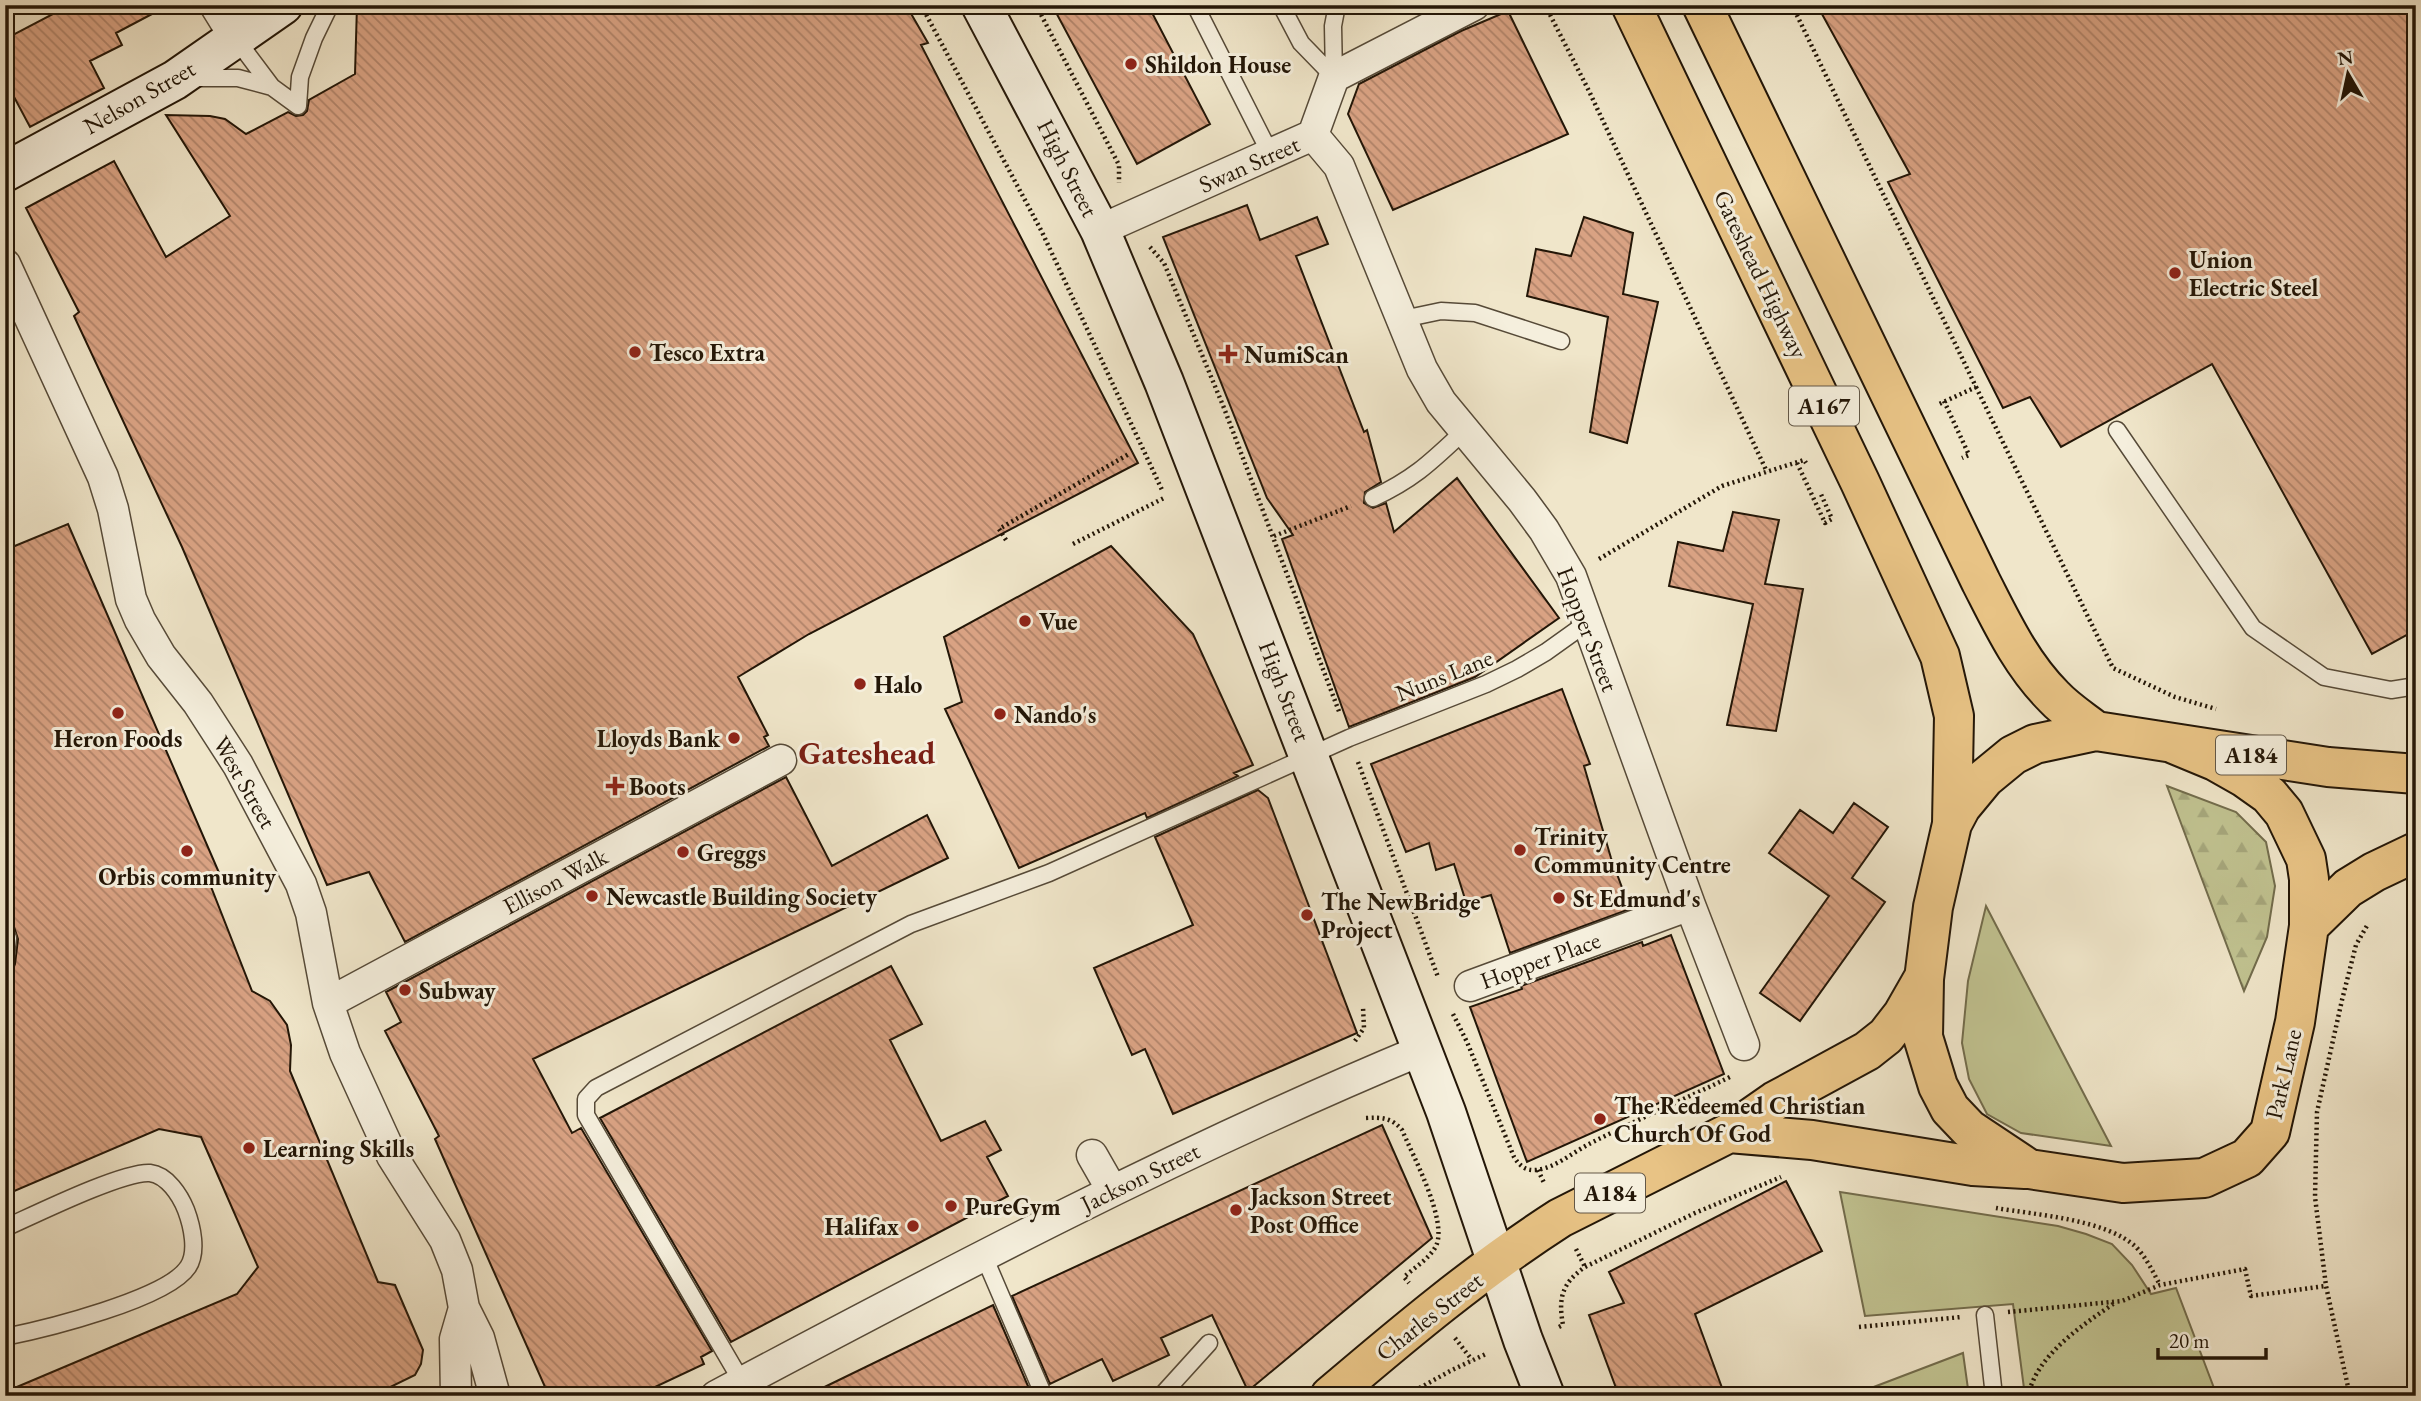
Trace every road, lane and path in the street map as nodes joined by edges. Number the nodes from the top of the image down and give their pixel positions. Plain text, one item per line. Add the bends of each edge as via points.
1 (215, 5) edge
2 (283, 5) edge
3 (330, 5) edge
4 (921, 5) edge
5 (981, 5) edge
6 (1195, 5) edge
7 (1281, 5) edge
8 (1338, 5) edge
9 (1474, 5) edge
10 (1545, 5) edge
11 (1631, 5) edge
12 (1702, 5) edge
13 (1793, 5) edge
14 (236, 39) junction
15 (1334, 77) junction
16 (175, 80) junction
17 (272, 87) junction
18 (1313, 135) junction
19 (1271, 155) junction
20 (5, 172) edge
21 (1100, 230) junction
22 (5, 264) edge
23 (1403, 319) junction
24 (1561, 341) dead end
25 (1976, 387) junction
26 (1944, 401) junction
27 (1936, 404) dead end
28 (2117, 430) dead end
29 (1463, 432) junction
30 (1956, 446) dead end
31 (1129, 454) dead end
32 (1804, 460) dead end
33 (1797, 463) junction
34 (1767, 472) junction
35 (1819, 490) dead end
36 (1166, 497) junction
37 (1373, 498) joint
38 (1171, 510) dead end
39 (1274, 536) dead end
40 (1006, 540) dead end
41 (1073, 544) dead end
42 (1571, 576) junction
43 (1588, 622) junction
44 (2416, 686) edge
45 (2221, 710) dead end
46 (2096, 731) junction
47 (2174, 744) junction
48 (1310, 756) junction
49 (781, 760) dead end
50 (2416, 774) edge
51 (1952, 824) junction
52 (2416, 852) edge
53 (1690, 905) junction
54 (2369, 923) dead end
55 (1420, 926) dead end
56 (2309, 926) junction
57 (5, 933) edge
58 (5, 962) edge
59 (1924, 979) junction
60 (1440, 981) dead end
61 (1459, 994) joint
62 (1361, 1002) dead end
63 (328, 1003) junction
64 (1352, 1044) dead end
65 (1744, 1045) joint
66 (1422, 1050) junction
67 (1366, 1118) dead end
68 (1729, 1133) junction
69 (1092, 1155) dead end
70 (2029, 1170) junction
71 (1792, 1172) dead end
72 (1112, 1190) junction
73 (1987, 1206) dead end
74 (5, 1228) edge
75 (983, 1254) junction
76 (1496, 1262) junction
77 (2160, 1285) junction
78 (2326, 1286) junction
79 (464, 1308) junction
80 (1434, 1312) junction
81 (1985, 1315) dead end
82 (1563, 1325) dead end
83 (5, 1337) edge
84 (1209, 1343) dead end
85 (1486, 1354) dead end
86 (1472, 1360) junction
87 (742, 1382) junction
88 (392, 1388) dead end
89 (393, 1396) edge
90 (456, 1396) edge
91 (495, 1396) edge
92 (716, 1396) edge
93 (1044, 1396) edge
94 (1161, 1396) edge
95 (1330, 1396) edge
96 (1405, 1396) edge
97 (1545, 1396) edge
98 (1994, 1396) edge
99 (2028, 1396) edge
100 (2350, 1396) edge

1 - 14 street
2 - 14 street, Nelson Street
3 - 17 lane via 300,76 298,106
4 - 36 path via 1042,232
5 - 21 street, High Street
6 - 19 lane
7 - 15 lane via 1301,43
8 - 15 lane via 1332,26
9 - 15 street
10 - 34 path
11 - 51 highway, Gateshead Highway / A167 via 1940,656 1954,716
12 - 46 highway, A167 via 2016,648 2054,698
13 - 25 path
14 - 16 street, Nelson Street
14 - 17 lane
15 - 18 street, Swan Street
16 - 17 lane via 238,78
16 - 20 street, Nelson Street
18 - 19 street, Swan Street
18 - 23 street, Hopper Street via 1339,166
19 - 21 street, Swan Street
21 - 48 street, High Street
22 - 63 street, West Street via 103,477 140,620 239,765 301,884 312,914
23 - 24 lane via 1441,311 1475,313
23 - 29 street, Hopper Street via 1428,380
25 - 26 path
25 - 45 path via 2113,668 2175,697
26 - 27 path
26 - 30 path via 1969,456 1962,458
28 - 44 lane via 2253,628 2324,677 2391,690
29 - 37 lane via 1420,473
29 - 42 street, Hopper Street via 1522,500
31 - 40 path via 999,529
32 - 33 path
33 - 34 path
33 - 35 path via 1825,523 1832,519
34 - 42 path via 1722,486
36 - 38 path
36 - 41 path
37 - 39 path
42 - 43 street, Hopper Street
43 - 48 lane, Nuns Lane via 1517,669
43 - 53 street, Hopper Street
46 - 47 highway, Park Lane
46 - 51 highway, Park Lane via 2035,744 2013,755 1985,778
47 - 50 highway, Park Lane / A184 via 2339,768
47 - 56 highway, Park Lane via 2245,778 2284,813 2306,859
48 - 66 street, High Street
48 - 87 lane, Nuns Lane via 1049,873 911,924 596,1088 586,1099 586,1115
49 - 63 street, Ellison Walk
51 - 59 highway, Park Lane via 1933,907
52 - 56 highway via 2348,888
53 - 61 street, Hopper Place
53 - 65 street, Hopper Street
54 - 78 path via 2356,945 2317,1112 2315,1197
55 - 60 path
56 - 70 highway, Park Lane via 2295,1022 2270,1132 2246,1158 2204,1178 2175,1181 2123,1183
57 - 58 lane
59 - 68 highway, Park Lane / A184 via 1886,1036
59 - 70 highway, Park Lane via 1923,1037 1950,1109 1969,1129
61 - 65 path via 1456,1022 1514,1157 1527,1170 1565,1159 1753,1066
62 - 64 path via 1364,1028
63 - 79 street, West Street via 345,1053 392,1156 445,1240
66 - 72 street, Jackson Street
66 - 76 street, High Street
67 - 80 path via 1387,1118 1402,1130 1431,1202 1438,1222 1437,1244 1404,1277
68 - 70 highway, Park Lane
68 - 76 highway, Park Lane / A184 via 1560,1218
69 - 72 street
71 - 82 path via 1585,1267 1566,1285
72 - 75 street, Jackson Street
73 - 77 path via 2112,1232 2147,1260
74 - 83 lane via 108,1184 151,1173 177,1192 193,1241 188,1267 163,1289
75 - 87 street, Jackson Street
75 - 93 lane
76 - 80 highway, Charles Street / A184
76 - 97 street, High Street
77 - 78 path via 2245,1269 2251,1296
77 - 99 path via 2119,1301 2068,1335 2031,1381
78 - 100 path
79 - 90 street, West Street via 455,1339
79 - 91 street, West Street via 479,1338
80 - 86 path
80 - 95 highway, Charles Street / A184
81 - 98 lane
84 - 94 lane
85 - 86 path
86 - 96 path
87 - 92 street, Jackson Street
88 - 89 path

